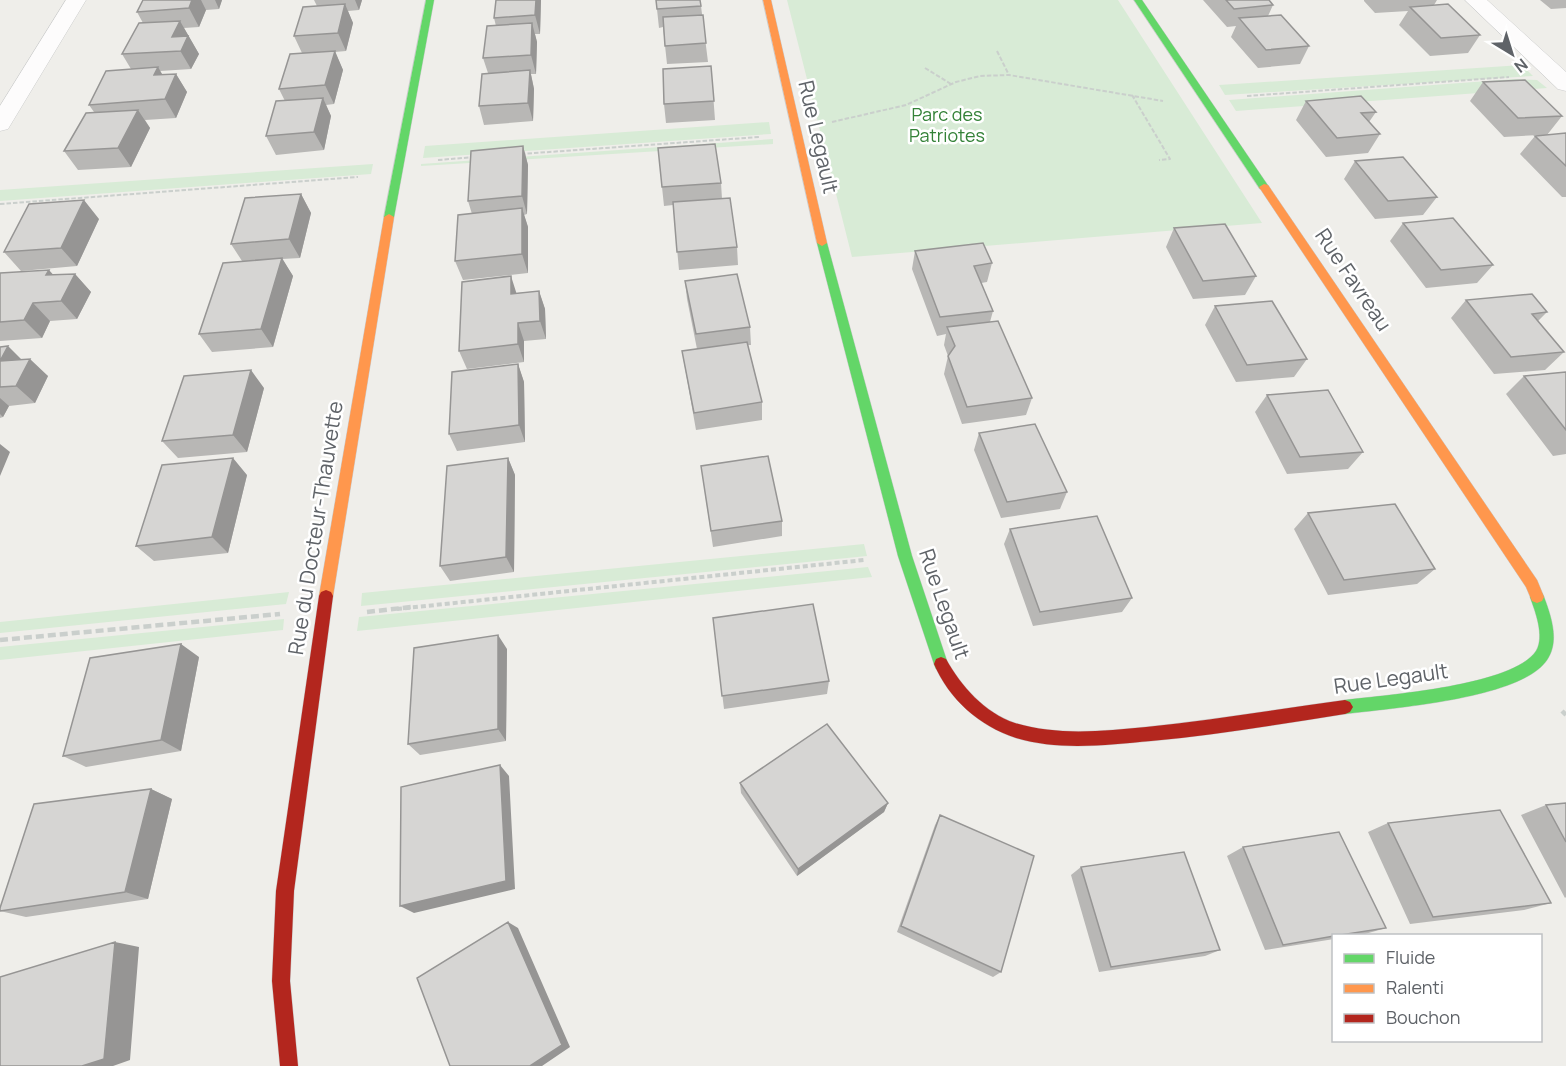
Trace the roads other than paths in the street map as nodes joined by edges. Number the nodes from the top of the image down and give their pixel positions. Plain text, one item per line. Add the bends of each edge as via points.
1 (76, 0) edge
2 (430, 0) edge
3 (767, 0) edge
4 (1138, 0) edge
5 (1475, 0) edge
6 (1566, 84) edge
7 (0, 124) edge
8 (1532, 584) joint
9 (289, 1066) edge

1 - 7 street
2 - 9 street, Rue du Docteur-Thauvette via 364,355 293,830 281,970
3 - 8 street, Rue Legault via 825,258 926,627 947,676 986,715 1012,729 1074,740 1122,737 1500,683 1528,673 1544,653 1546,624
4 - 8 street, Rue Favreau
5 - 6 street

